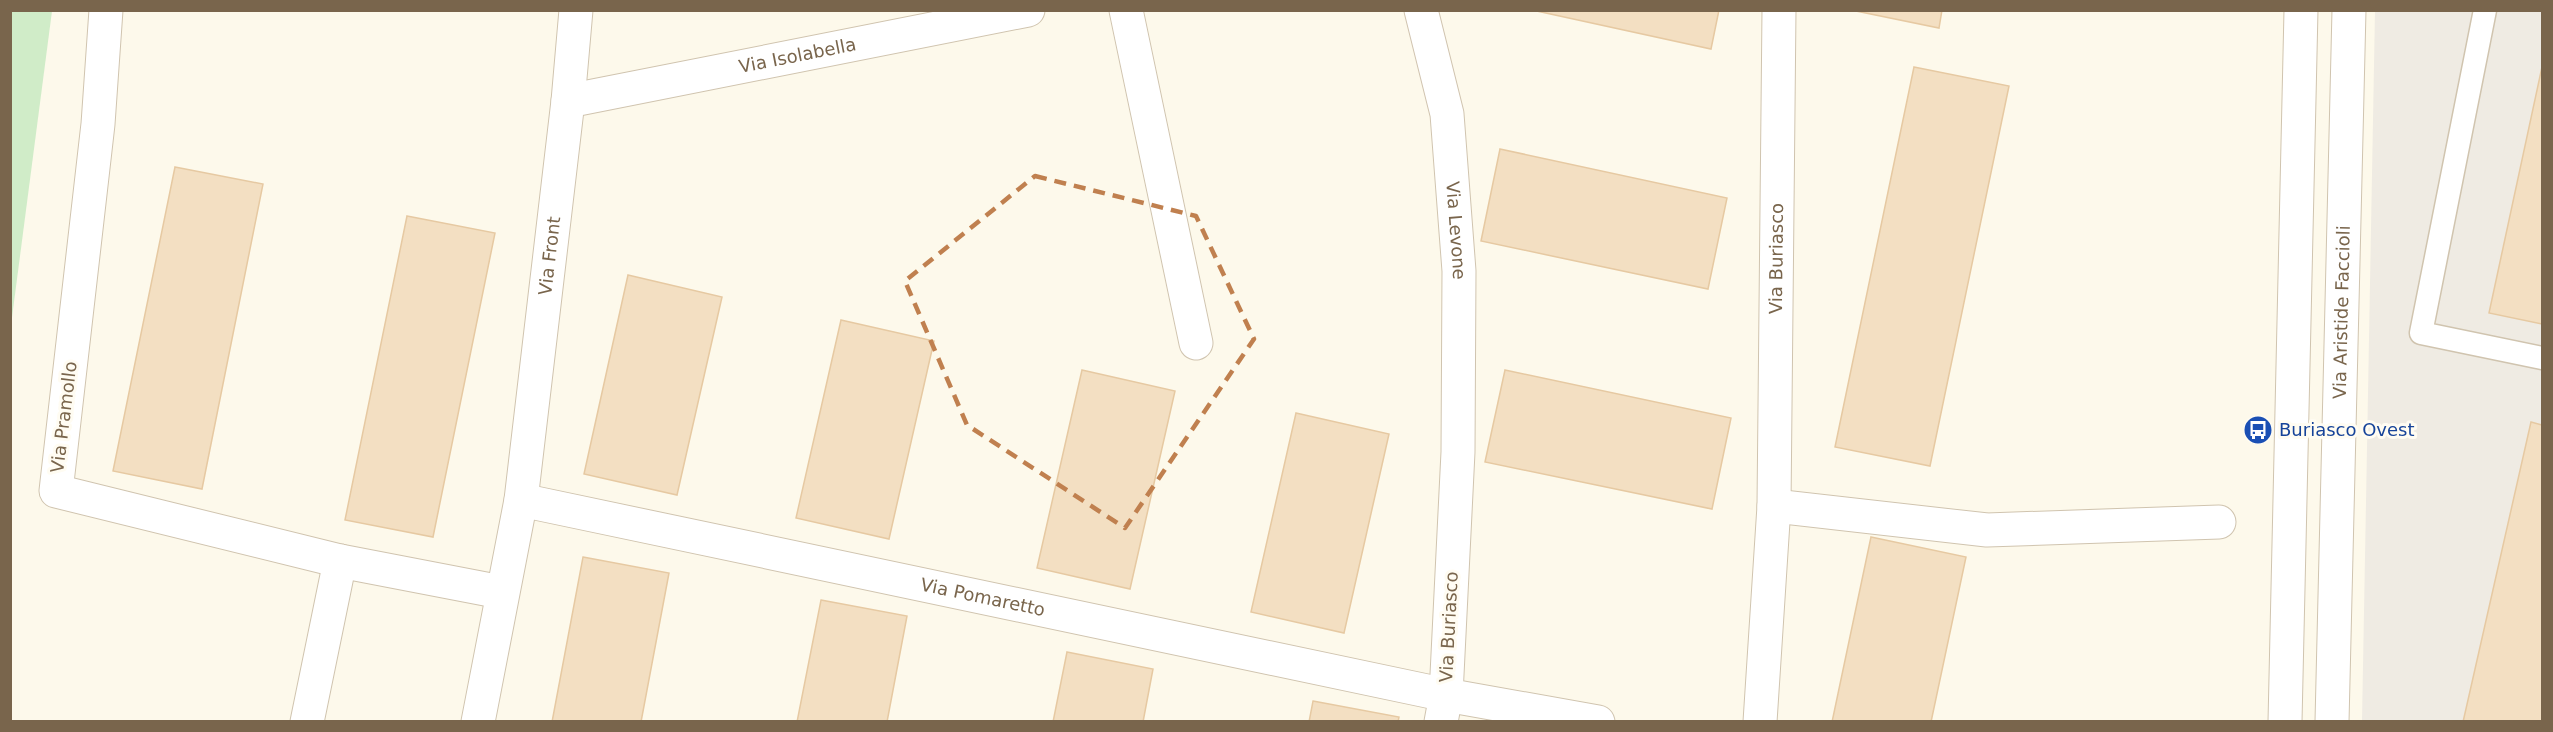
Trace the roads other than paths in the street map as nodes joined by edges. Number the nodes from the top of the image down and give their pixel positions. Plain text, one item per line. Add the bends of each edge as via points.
1 (106, 10) edge
2 (576, 10) edge
3 (1028, 10) edge
4 (1126, 10) edge
5 (1421, 10) edge
6 (1779, 10) edge
7 (2301, 10) edge
8 (2349, 10) edge
9 (2485, 10) edge
10 (568, 101) junction
11 (1196, 343) dead end
12 (2542, 358) edge
13 (1458, 452) joint
14 (521, 500) junction
15 (1774, 507) junction
16 (2219, 522) dead end
17 (340, 561) junction
18 (501, 592) junction
19 (1443, 708) edge
20 (307, 722) edge
21 (478, 722) edge
22 (1598, 722) edge
23 (1760, 722) edge
24 (2285, 722) edge
25 (2332, 722) edge

1 - 17 street, Via Pramollo via 99,110 56,491
2 - 10 street, Via Front
3 - 10 street, Via Isolabella
4 - 11 street
5 - 13 street, Via Levone via 1447,114 1459,271
6 - 15 street, Via Buriasco
7 - 24 street
8 - 25 street, Via Aristide Faccioli
9 - 12 lane via 2421,333
10 - 14 street, Via Front
13 - 19 street, Via Buriasco
14 - 18 street
14 - 19 street, Via Pomaretto
15 - 16 street via 1987,530
15 - 23 street, Via Buriasco
17 - 18 street, Via Pramollo
17 - 20 street
18 - 21 street
19 - 22 street, Via Buriasco

